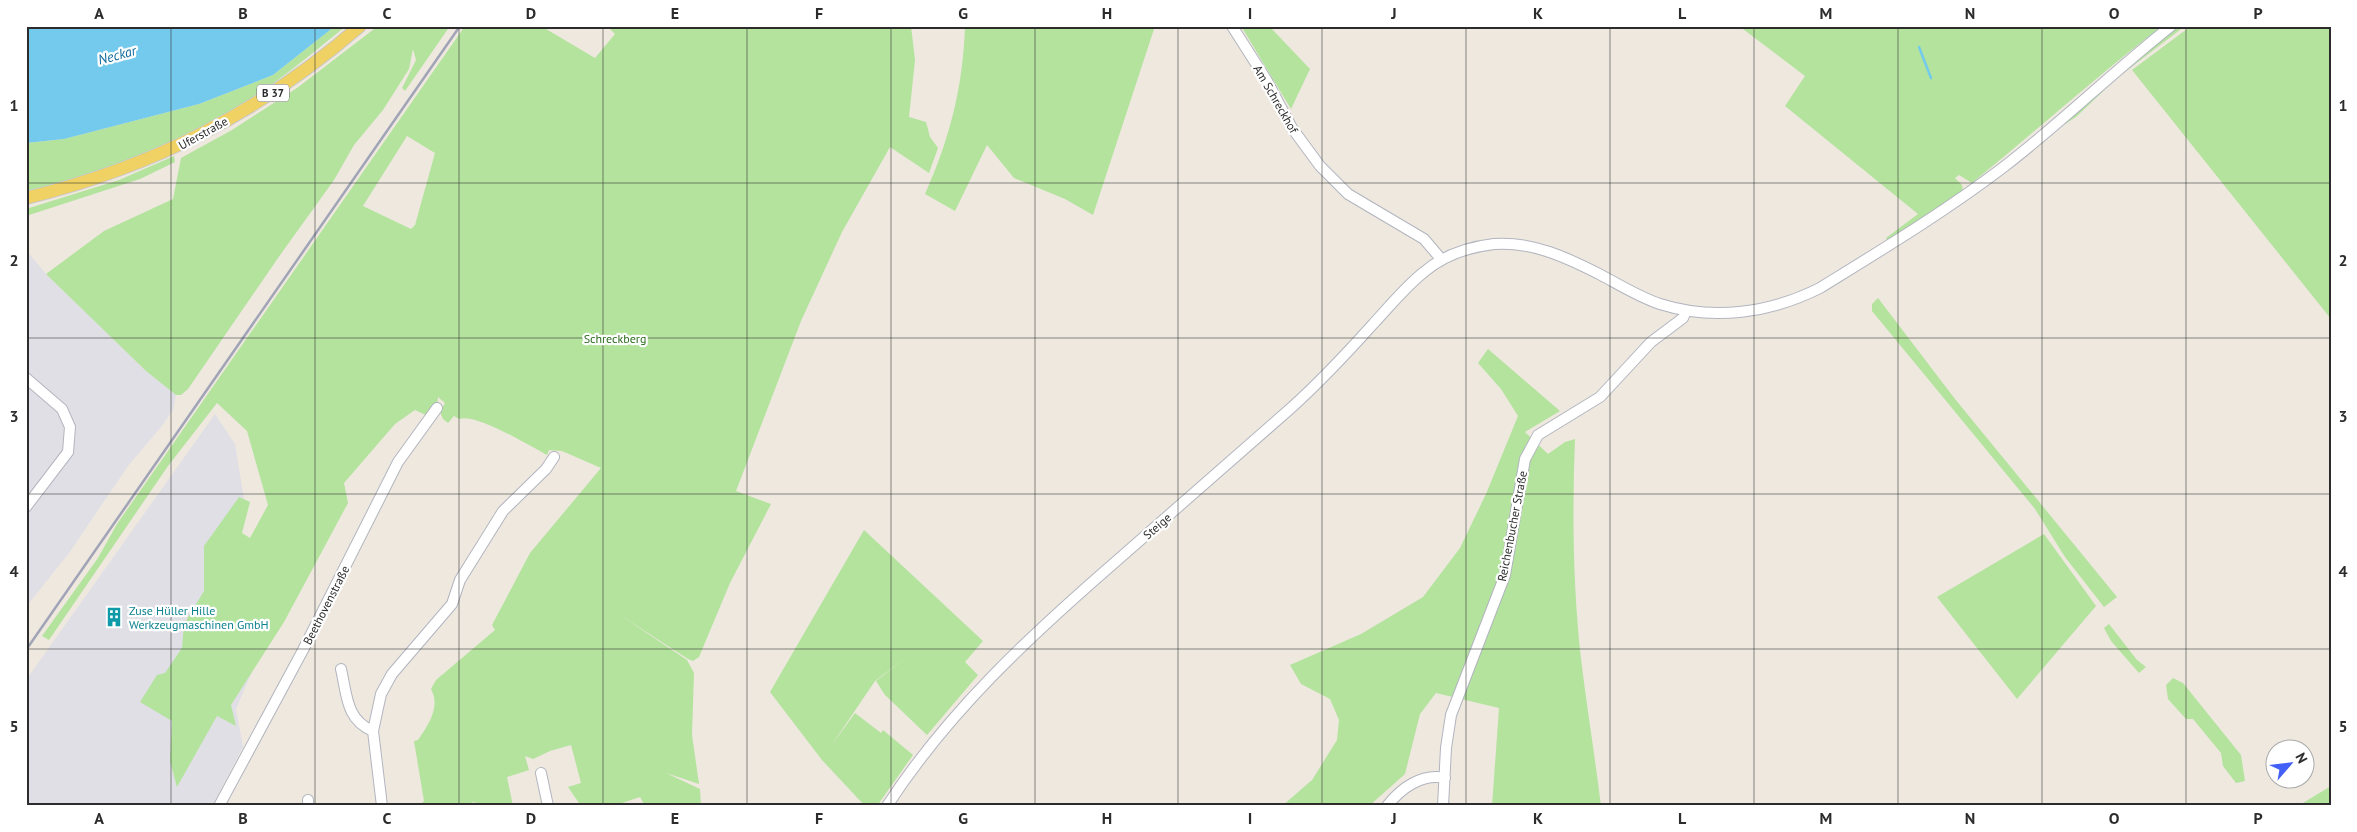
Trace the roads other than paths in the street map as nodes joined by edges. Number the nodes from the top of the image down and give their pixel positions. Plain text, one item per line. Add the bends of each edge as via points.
1 (360, 26) edge
2 (1232, 26) edge
3 (2171, 26) edge
4 (26, 198) edge
5 (1441, 259) junction
6 (1686, 311) junction
7 (26, 378) edge
8 (437, 408) dead end
9 (554, 457) dead end
10 (26, 507) edge
11 (341, 669) dead end
12 (374, 732) junction
13 (540, 773) dead end
14 (1445, 778) junction
15 (219, 806) edge
16 (382, 806) edge
17 (548, 806) edge
18 (887, 806) edge
19 (1387, 806) edge
20 (1444, 806) edge

1 - 4 main road, Uferstraße / B 37 via 278,89 178,147 103,177
2 - 5 street, Am Schreckhof via 1292,128 1320,166 1348,194 1424,238
3 - 6 street via 1978,186 1820,288 1769,308 1737,313
5 - 6 street via 1475,247 1498,244 1537,249 1576,262 1657,303
5 - 18 street, Steige via 1410,285 1307,394 1056,614 1004,664 926,750
6 - 14 street, Reichenbucher Straße via 1683,318 1651,342 1600,397 1538,435 1526,459 1505,575 1451,715
7 - 10 street via 62,409 70,427 68,452
8 - 15 street, Beethovenstraße via 398,462 303,650
9 - 12 street via 503,511 460,580 452,604 392,674 381,694
11 - 12 street via 352,714 360,726
12 - 16 street
13 - 17 street
14 - 19 street via 1433,775 1412,782
14 - 20 street, Reichenbucher Straße

